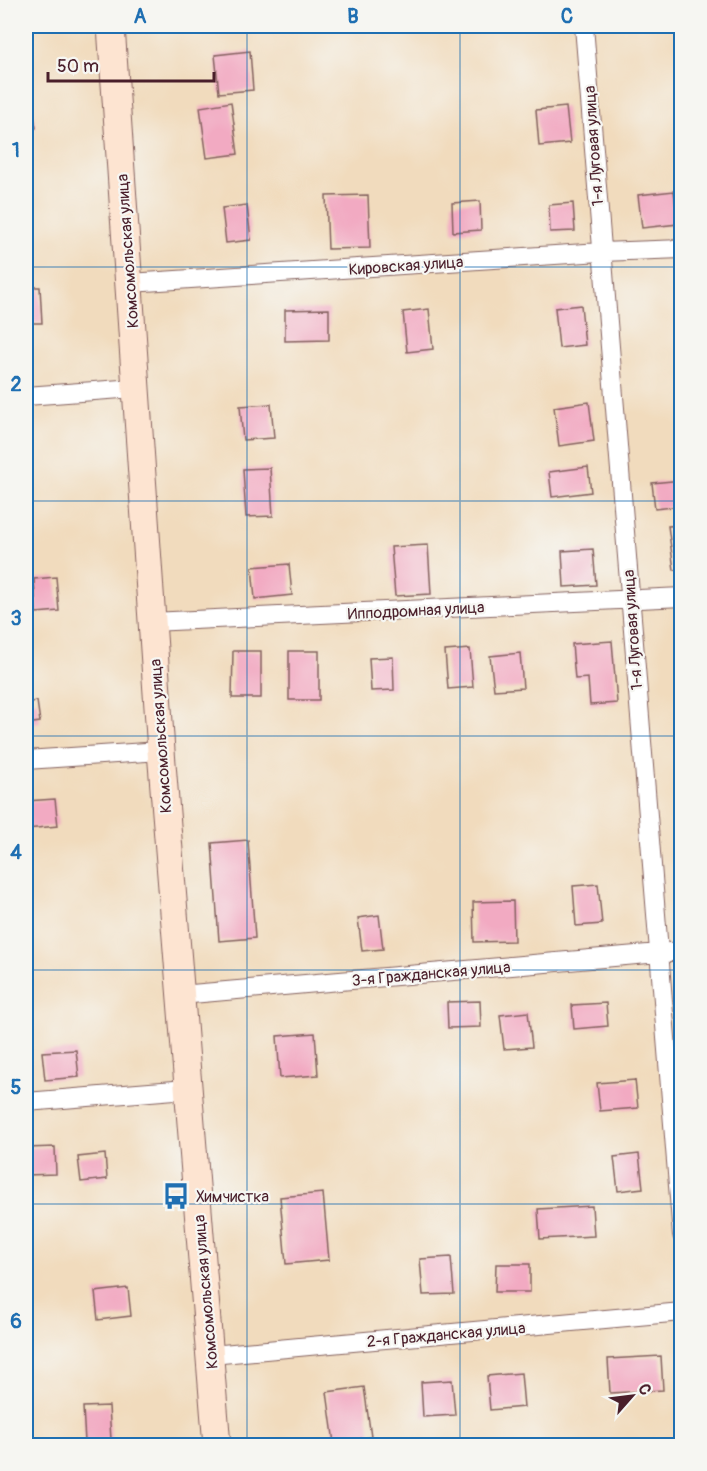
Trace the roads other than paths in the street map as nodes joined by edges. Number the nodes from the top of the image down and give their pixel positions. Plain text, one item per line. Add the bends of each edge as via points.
1 (111, 26) edge
2 (584, 26) edge
3 (681, 249) edge
4 (601, 252) junction
5 (130, 283) junction
6 (135, 388) junction
7 (26, 396) edge
8 (681, 597) edge
9 (629, 600) junction
10 (152, 622) junction
11 (161, 751) junction
12 (26, 760) edge
13 (681, 951) edge
14 (657, 953) junction
15 (180, 995) junction
16 (187, 1089) junction
17 (26, 1102) edge
18 (681, 1235) edge
19 (681, 1312) edge
20 (211, 1355) junction
21 (217, 1446) edge

1 - 5 main road, Комсомольская улица
2 - 4 street, 1-я Луговая улица
3 - 4 street, Кировская улица
4 - 5 street, Кировская улица
4 - 9 street, 1-я Луговая улица
5 - 6 main road, Комсомольская улица
6 - 7 street
6 - 10 main road, Комсомольская улица
8 - 9 street, Ипподромная улица
9 - 10 street, Ипподромная улица
9 - 14 street, 1-я Луговая улица
10 - 11 main road, Комсомольская улица
11 - 12 street
11 - 15 main road, Комсомольская улица
13 - 14 street, 3-я Гражданская улица
14 - 15 street, 3-я Гражданская улица
14 - 18 street, 1-я Луговая улица
15 - 16 main road, Комсомольская улица
16 - 17 street
16 - 20 main road, Комсомольская улица
19 - 20 street, 2-я Гражданская улица
20 - 21 main road, Комсомольская улица

